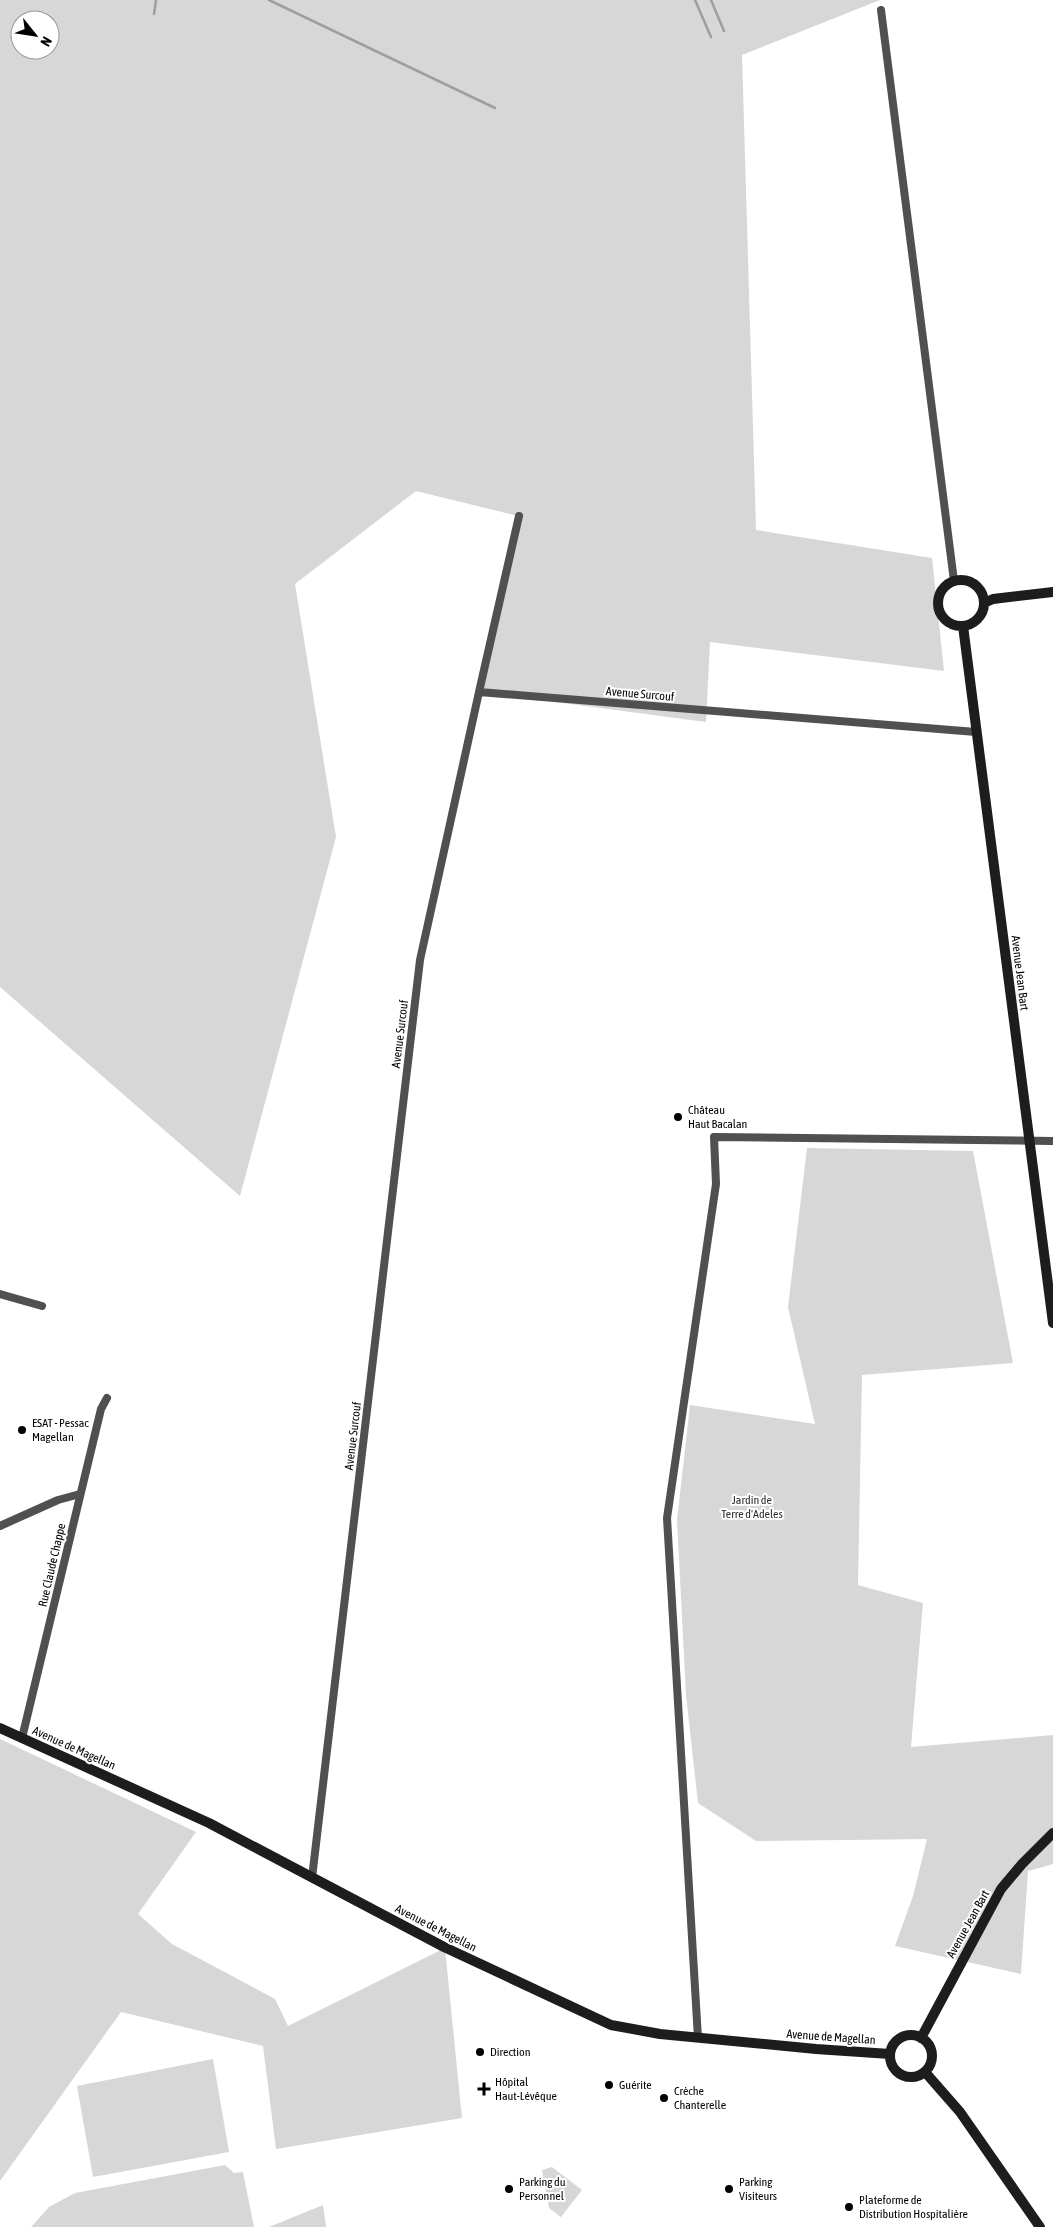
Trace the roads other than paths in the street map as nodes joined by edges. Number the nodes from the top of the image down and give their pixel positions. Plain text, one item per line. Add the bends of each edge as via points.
1 (881, 10) dead end
2 (519, 516) dead end
3 (954, 581) junction
4 (1053, 592) edge
5 (984, 603) junction
6 (964, 626) junction
7 (479, 692) junction
8 (976, 732) junction
9 (1029, 1141) junction
10 (1053, 1141) edge
11 (0, 1294) edge
12 (42, 1306) dead end
13 (1053, 1323) edge
14 (107, 1398) dead end
15 (80, 1494) junction
16 (0, 1526) edge
17 (0, 1728) edge
18 (22, 1738) junction
19 (1053, 1833) edge
20 (312, 1878) junction
21 (698, 2038) junction
22 (922, 2038) junction
23 (890, 2054) junction
24 (925, 2072) junction
25 (1040, 2227) edge

1 - 3 street
2 - 7 street
3 - 5 street via 974,584 980,589
3 - 6 street via 942,590 940,611 949,623
4 - 5 street via 993,599
5 - 6 street via 976,621
6 - 8 street, Avenue Jean Bart
7 - 8 street, Avenue Surcouf
7 - 20 street, Avenue Surcouf via 420,960
8 - 9 street, Avenue Jean Bart
9 - 10 street
9 - 13 street, Avenue Jean Bart
9 - 21 street via 714,1137 716,1184 667,1518
11 - 12 street
14 - 15 street, Rue Claude Chappe via 101,1409
15 - 16 street via 58,1500
15 - 18 street, Rue Claude Chappe
17 - 18 street, Avenue de Magellan
18 - 20 street, Avenue de Magellan via 209,1823
19 - 22 street, Avenue Jean Bart via 1001,1889
20 - 21 street, Avenue de Magellan via 444,1947 590,2017 626,2029
21 - 23 street, Avenue de Magellan
22 - 23 street via 902,2037
22 - 24 street via 932,2054 932,2061
23 - 24 street via 893,2068 898,2073 912,2077
24 - 25 street via 960,2112

